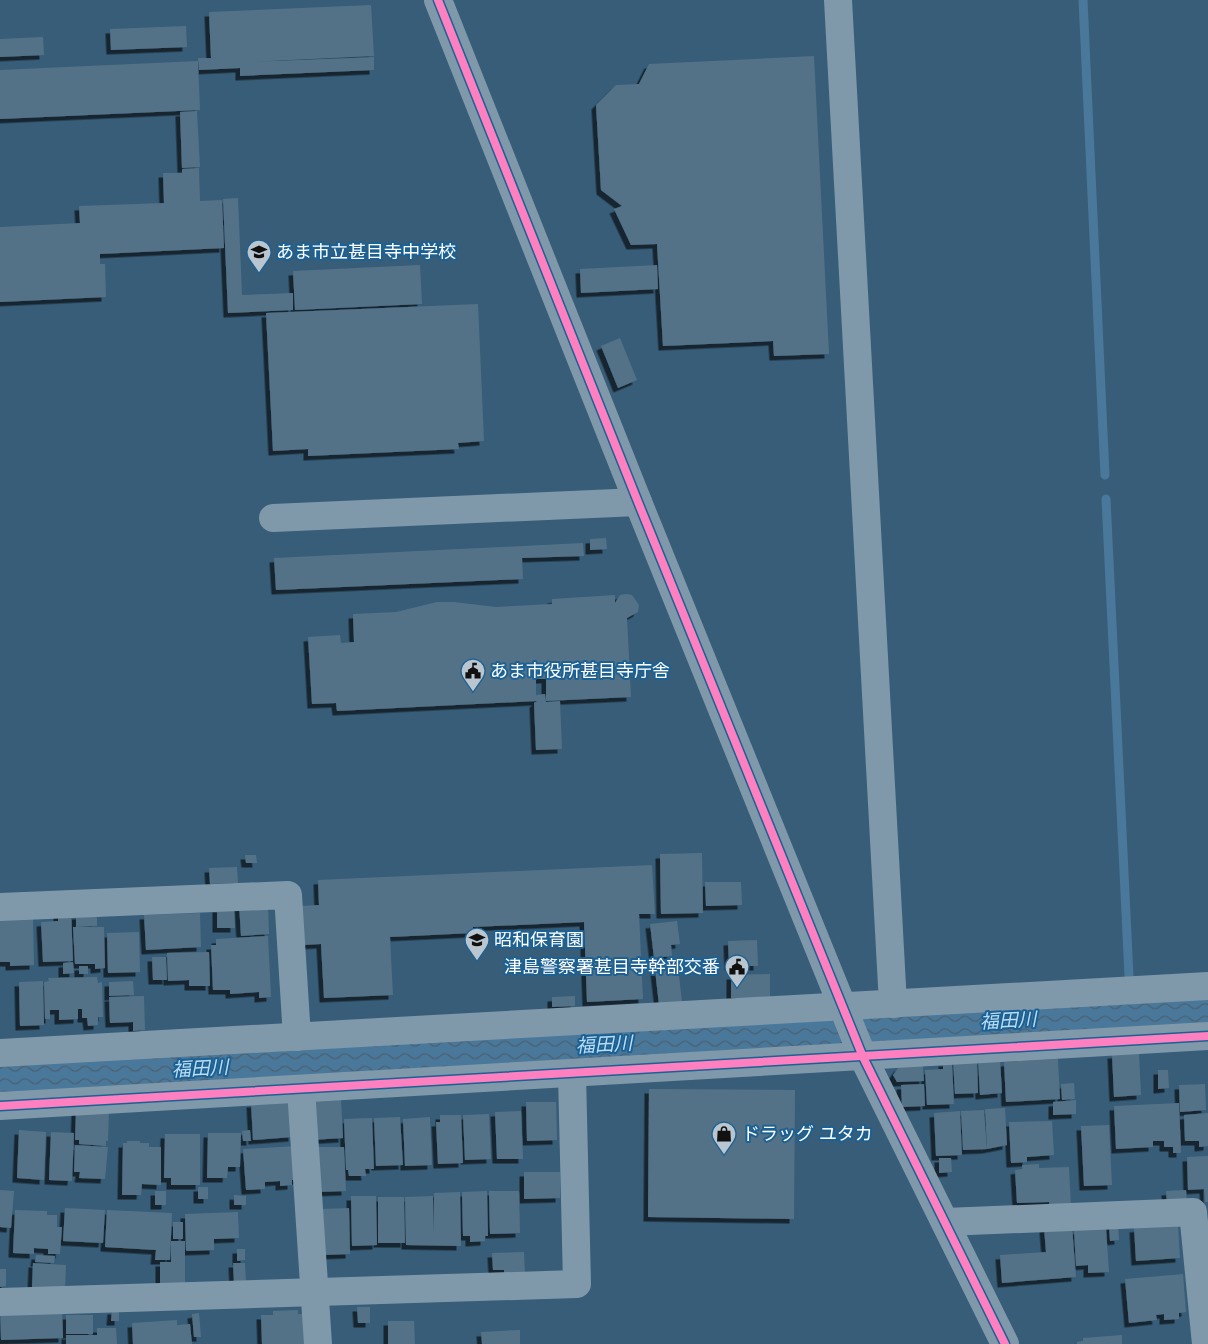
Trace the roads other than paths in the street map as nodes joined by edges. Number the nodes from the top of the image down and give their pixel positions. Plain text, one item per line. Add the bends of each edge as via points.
1 (438, 0) edge
2 (838, 0) edge
3 (638, 502) junction
4 (273, 518) dead end
5 (0, 907) edge
6 (1208, 986) edge
7 (893, 1004) junction
8 (845, 1012) junction
9 (1208, 1036) edge
10 (297, 1037) junction
11 (0, 1053) edge
12 (863, 1057) junction
13 (572, 1074) junction
14 (301, 1089) junction
15 (0, 1106) edge
16 (945, 1222) junction
17 (314, 1291) junction
18 (0, 1302) edge
19 (318, 1344) edge
20 (1005, 1344) edge
21 (1206, 1344) edge

1 - 3 street
2 - 7 street
3 - 4 street
3 - 8 street
5 - 10 street via 288,895
6 - 7 street
7 - 8 street
8 - 10 street
8 - 12 street
9 - 12 street
10 - 11 street
12 - 13 street
12 - 16 street
13 - 14 street
13 - 17 street via 577,1284
14 - 15 street
14 - 17 street
16 - 20 street
16 - 21 street via 1193,1212
17 - 18 street
17 - 19 street

